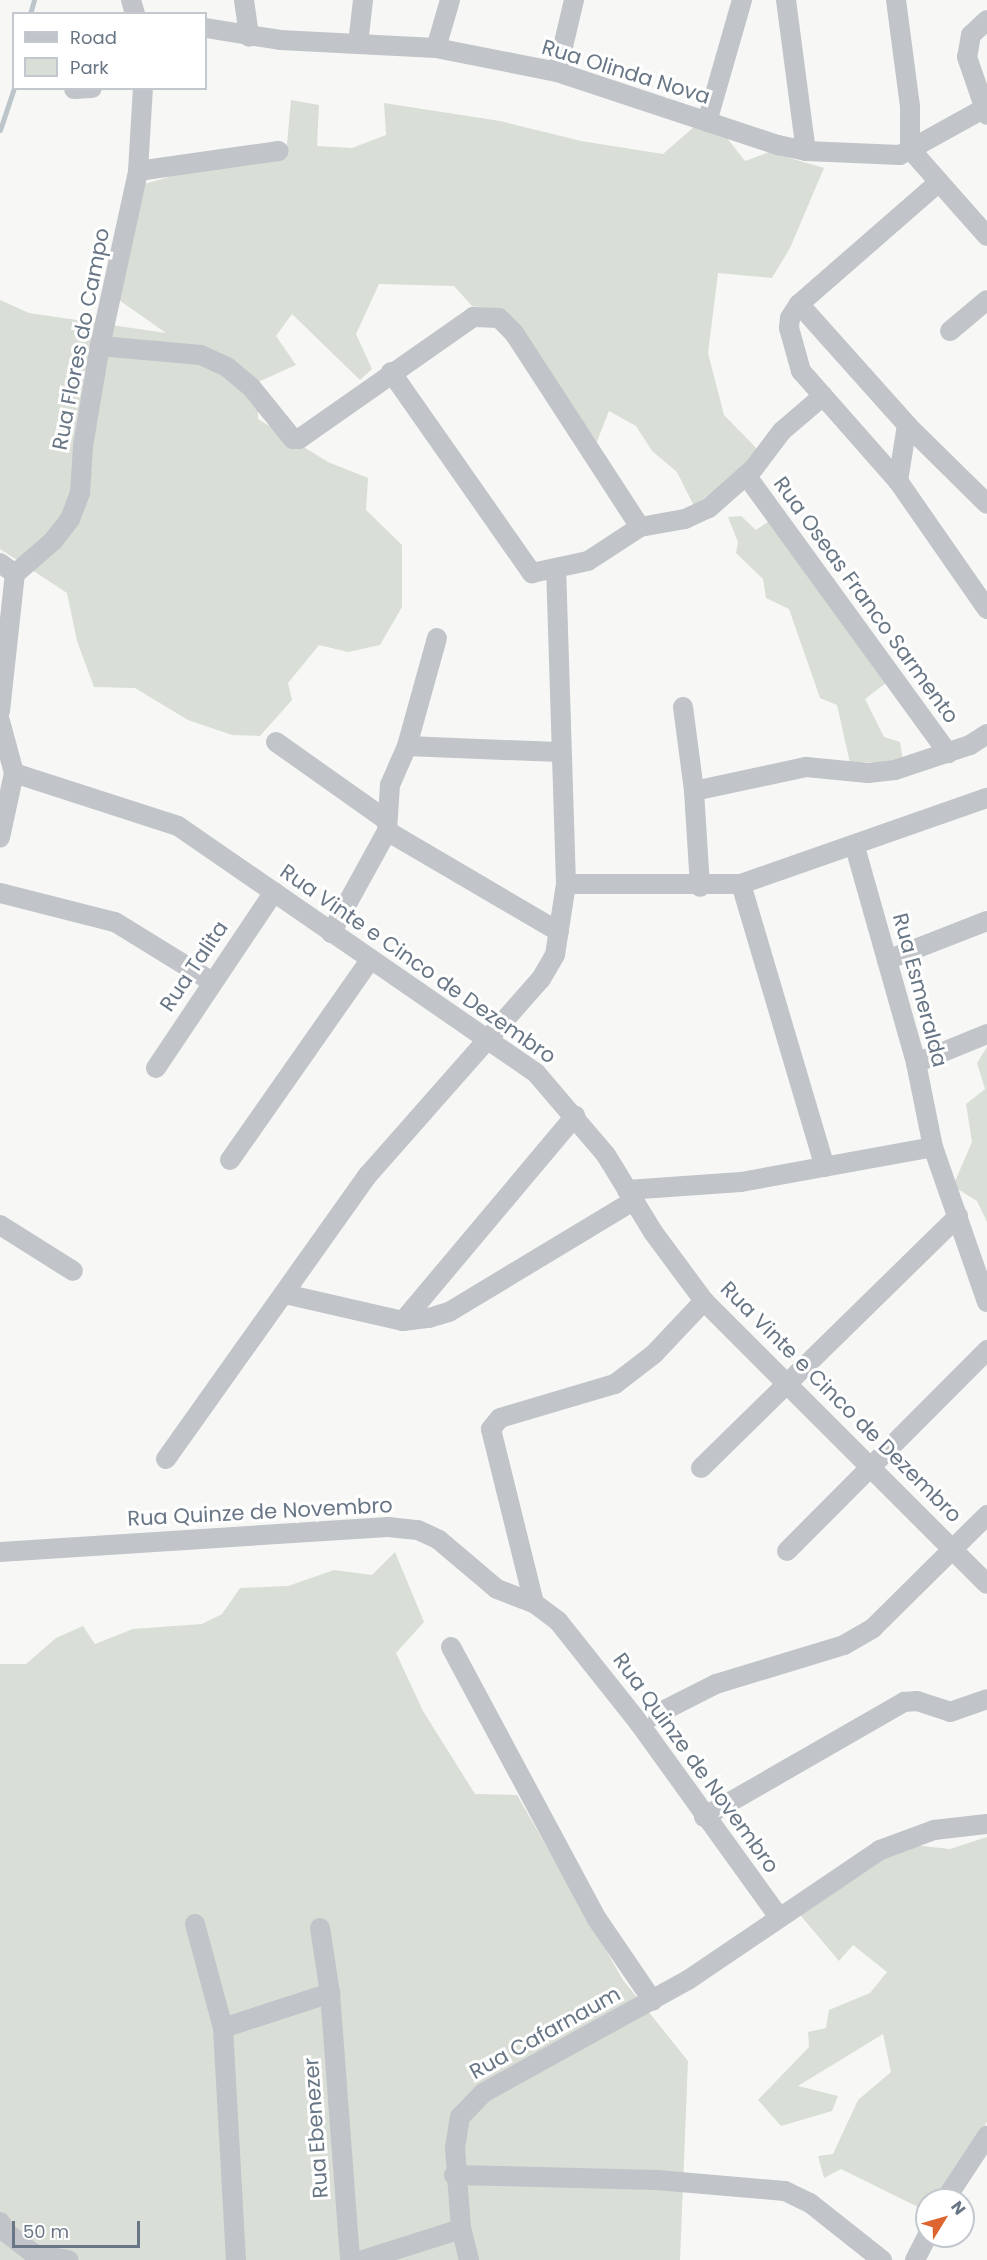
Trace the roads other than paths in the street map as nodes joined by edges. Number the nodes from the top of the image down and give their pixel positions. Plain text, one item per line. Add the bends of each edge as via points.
1 (244, 0) edge
2 (363, 0) edge
3 (450, 0) edge
4 (574, 0) edge
5 (742, 0) edge
6 (786, 0) edge
7 (896, 0) edge
8 (987, 20) edge
9 (207, 28) edge
10 (249, 37) junction
11 (358, 45) junction
12 (436, 48) junction
13 (557, 72) junction
14 (143, 90) edge
15 (985, 112) edge
16 (707, 122) junction
17 (910, 149) junction
18 (279, 151) dead end
19 (806, 151) junction
20 (138, 171) junction
21 (939, 182) junction
22 (987, 236) edge
23 (987, 300) edge
24 (799, 304) junction
25 (950, 331) dead end
26 (100, 346) junction
27 (391, 372) junction
28 (823, 396) junction
29 (907, 425) junction
30 (746, 475) junction
31 (898, 481) junction
32 (987, 504) edge
33 (640, 527) junction
34 (7, 568) edge
35 (556, 570) junction
36 (982, 586) edge
37 (987, 609) edge
38 (437, 638) dead end
39 (683, 707) dead end
40 (0, 711) edge
41 (0, 721) edge
42 (987, 734) edge
43 (276, 742) dead end
44 (407, 746) junction
45 (559, 752) junction
46 (948, 753) junction
47 (14, 773) junction
48 (694, 791) junction
49 (987, 798) edge
50 (386, 826) junction
51 (0, 838) edge
52 (855, 847) junction
53 (566, 884) junction
54 (741, 884) junction
55 (700, 887) junction
56 (274, 892) junction
57 (0, 893) edge
58 (987, 921) edge
59 (559, 932) junction
60 (331, 933) junction
61 (370, 960) junction
62 (887, 960) junction
63 (211, 981) junction
64 (987, 1034) edge
65 (489, 1039) junction
66 (916, 1063) junction
67 (156, 1068) dead end
68 (575, 1116) junction
69 (933, 1147) junction
70 (231, 1160) dead end
71 (825, 1167) junction
72 (630, 1195) junction
73 (958, 1216) junction
74 (0, 1226) edge
75 (73, 1271) dead end
76 (285, 1294) junction
77 (704, 1301) junction
78 (987, 1302) edge
79 (403, 1321) junction
80 (987, 1350) edge
81 (786, 1386) junction
82 (166, 1459) dead end
83 (701, 1468) dead end
84 (871, 1469) junction
85 (987, 1515) edge
86 (952, 1549) junction
87 (787, 1551) dead end
88 (0, 1552) edge
89 (987, 1584) edge
90 (534, 1603) junction
91 (451, 1647) dead end
92 (987, 1699) edge
93 (639, 1723) junction
94 (704, 1817) junction
95 (987, 1824) edge
96 (778, 1916) junction
97 (195, 1924) dead end
98 (320, 1928) dead end
99 (330, 1994) junction
100 (653, 2001) junction
101 (223, 2028) junction
102 (987, 2136) edge
103 (454, 2175) junction
104 (953, 2188) edge
105 (0, 2222) edge
106 (461, 2229) junction
107 (60, 2259) edge
108 (236, 2260) edge
109 (350, 2260) edge
110 (363, 2260) edge
111 (468, 2260) edge
112 (882, 2260) edge

1 - 10 street
2 - 11 street
3 - 12 street
4 - 13 street
5 - 16 street
6 - 19 street
7 - 17 street via 910,106
8 - 15 street via 971,35 967,57
9 - 10 street, Rua Olinda Nova
10 - 11 street, Rua Olinda Nova
11 - 12 street, Rua Olinda Nova
12 - 13 street, Rua Olinda Nova
13 - 16 street, Rua Olinda Nova
14 - 20 street, Rua Flores do Campo
15 - 17 street, Rua Olinda Nova
16 - 19 street, Rua Olinda Nova
17 - 19 street, Rua Olinda Nova via 885,156
17 - 21 street
18 - 20 street
20 - 26 street, Rua Flores do Campo
21 - 22 street
21 - 24 street
23 - 25 street
24 - 28 street via 790,318 792,348 801,371
24 - 29 street
26 - 27 street via 201,355 227,367 251,387 292,439 308,434
26 - 34 street, Rua Flores do Campo via 83,446 80,493 73,510 53,541
27 - 33 street via 473,317 499,318 514,333
27 - 35 street via 527,570
28 - 30 street via 782,431
28 - 31 street
29 - 31 street
29 - 32 street
30 - 33 street via 709,508 685,519
30 - 46 street, Rua Oseas Franco Sarmento
31 - 36 street
33 - 35 street via 588,561
34 - 40 street
35 - 45 street
36 - 37 street
38 - 44 street
39 - 48 street
41 - 47 street
42 - 46 street
43 - 50 street
44 - 45 street
44 - 50 street via 390,785
45 - 53 street
46 - 48 street via 895,770 868,773 806,766
47 - 51 street
47 - 56 street, Rua Vinte e Cinco de Dezembro via 178,826
48 - 55 street
49 - 52 street
50 - 59 street
50 - 60 street
52 - 54 street
52 - 62 street, Rua Esmeralda
53 - 55 street
53 - 59 street
54 - 55 street
54 - 71 street
56 - 60 street, Rua Vinte e Cinco de Dezembro
56 - 63 street, Rua Talita
57 - 63 street via 115,922
58 - 62 street
59 - 65 street via 555,955 541,979
60 - 61 street, Rua Vinte e Cinco de Dezembro
61 - 65 street, Rua Vinte e Cinco de Dezembro
61 - 70 street
62 - 66 street, Rua Esmeralda
63 - 67 street, Rua Talita
64 - 66 street
65 - 68 street, Rua Vinte e Cinco de Dezembro via 536,1073
65 - 76 street via 368,1175
66 - 69 street, Rua Esmeralda
68 - 72 street, Rua Vinte e Cinco de Dezembro via 606,1155
68 - 79 street
69 - 71 street
69 - 73 street, Rua Esmeralda
71 - 72 street
72 - 77 street, Rua Vinte e Cinco de Dezembro
72 - 79 street via 449,1312
73 - 78 street, Rua Esmeralda
73 - 81 street
74 - 75 street
76 - 79 street
76 - 82 street
77 - 81 street, Rua Vinte e Cinco de Dezembro
77 - 90 street via 654,1354 615,1384 500,1418 495,1423 493,1447
80 - 84 street
81 - 83 street
81 - 84 street, Rua Vinte e Cinco de Dezembro
84 - 86 street, Rua Vinte e Cinco de Dezembro
84 - 87 street
85 - 86 street
86 - 89 street, Rua Vinte e Cinco de Dezembro
86 - 93 street via 873,1628 844,1645 717,1684
88 - 90 street, Rua Quinze de Novembro via 388,1527 418,1530 439,1540 497,1589
90 - 93 street, Rua Quinze de Novembro via 577,1642
91 - 100 street via 597,1919
92 - 94 street via 950,1712 917,1701 898,1705
93 - 94 street, Rua Quinze de Novembro
94 - 96 street, Rua Quinze de Novembro
95 - 96 street, Rua Cafarnaum via 908,1837 880,1850
96 - 100 street, Rua Cafarnaum
97 - 101 street
98 - 99 street, Rua Ebenezer
99 - 101 street
99 - 109 street, Rua Ebenezer
100 - 103 street, Rua Cafarnaum via 483,2093 468,2106 460,2117
101 - 108 street
102 - 104 street
103 - 106 street, Rua Cafarnaum
103 - 112 street via 657,2180 785,2191 810,2203
105 - 107 street via 25,2248
106 - 110 street
106 - 111 street, Rua Cafarnaum

